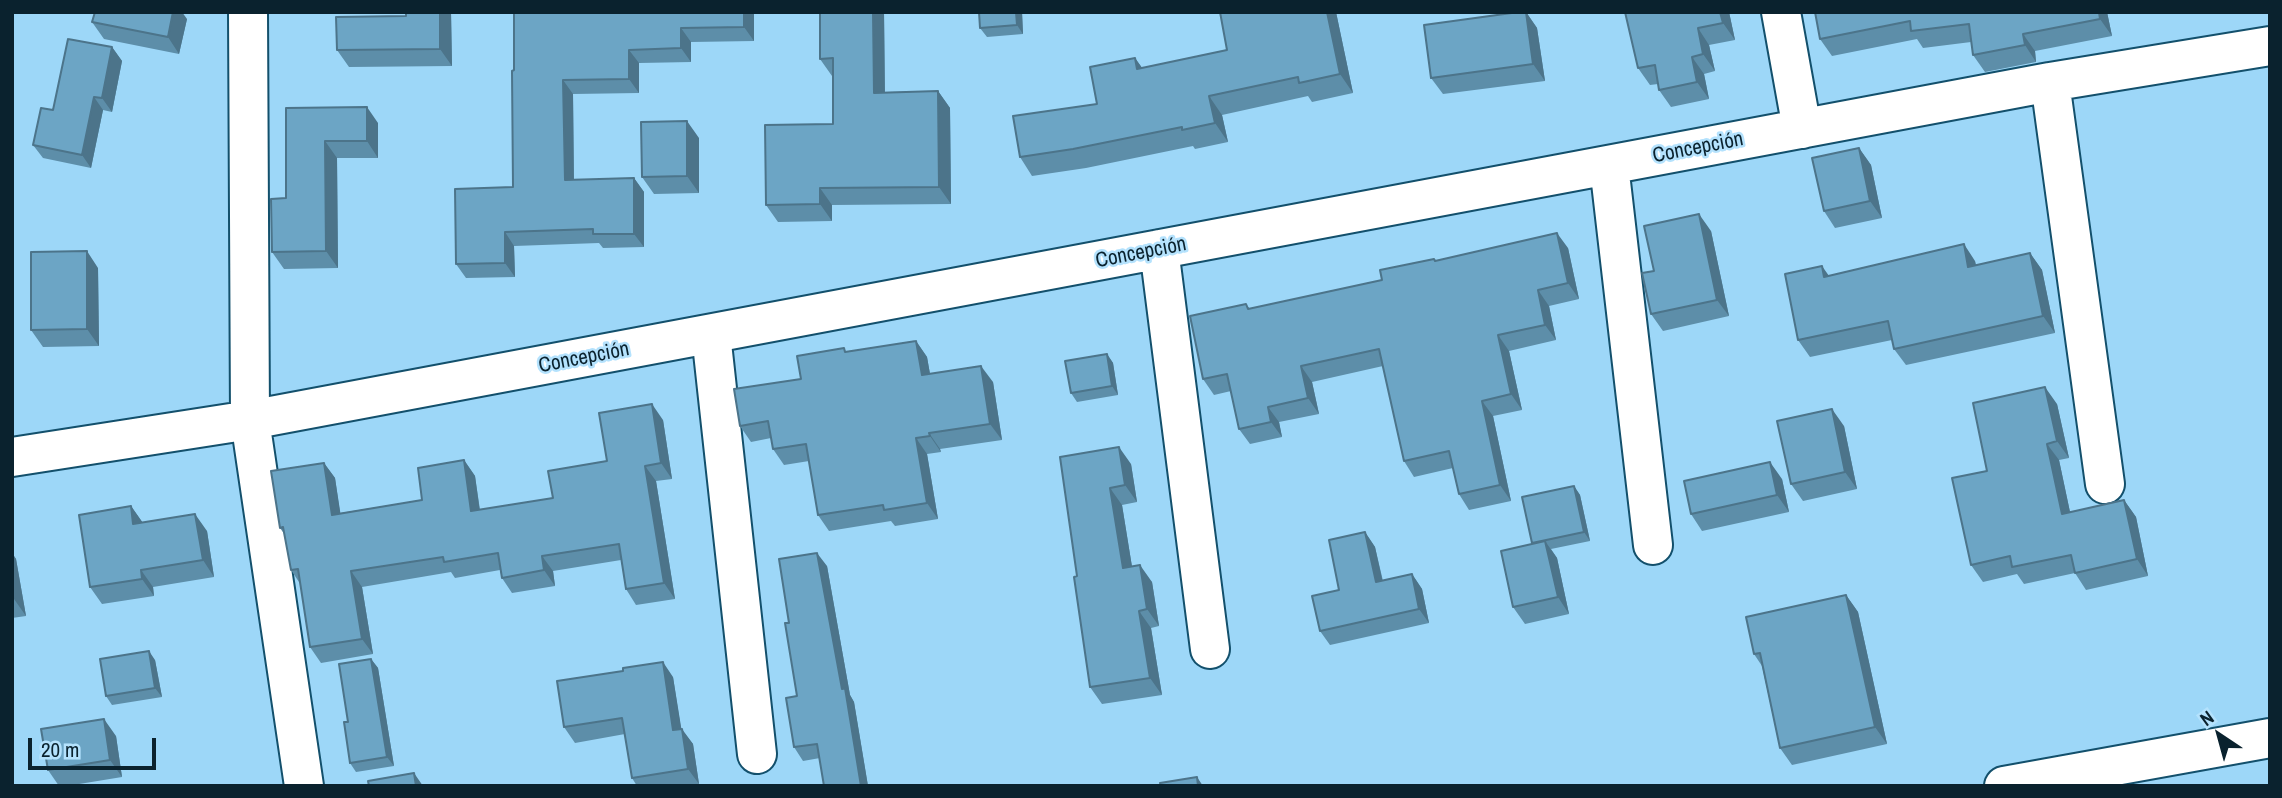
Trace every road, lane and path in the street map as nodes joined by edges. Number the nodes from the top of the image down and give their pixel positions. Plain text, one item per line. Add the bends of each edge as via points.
1 (248, 12) edge
2 (1781, 12) edge
3 (2270, 46) edge
4 (2050, 82) junction
5 (1802, 129) junction
6 (1609, 165) junction
7 (1159, 250) junction
8 (711, 334) junction
9 (250, 421) junction
10 (12, 457) edge
11 (2105, 484) dead end
12 (1653, 545) dead end
13 (1210, 649) dead end
14 (2270, 738) edge
15 (757, 754) dead end
16 (304, 786) edge
17 (2004, 786) edge

1 - 9 street
2 - 5 street
3 - 4 street, Concepción
4 - 5 street, Concepción
4 - 11 street
5 - 6 street, Concepción
6 - 7 street, Concepción
6 - 12 street
7 - 8 street, Concepción
7 - 13 street
8 - 9 street, Concepción
8 - 15 street
9 - 10 street, Concepción
9 - 16 street
14 - 17 street

